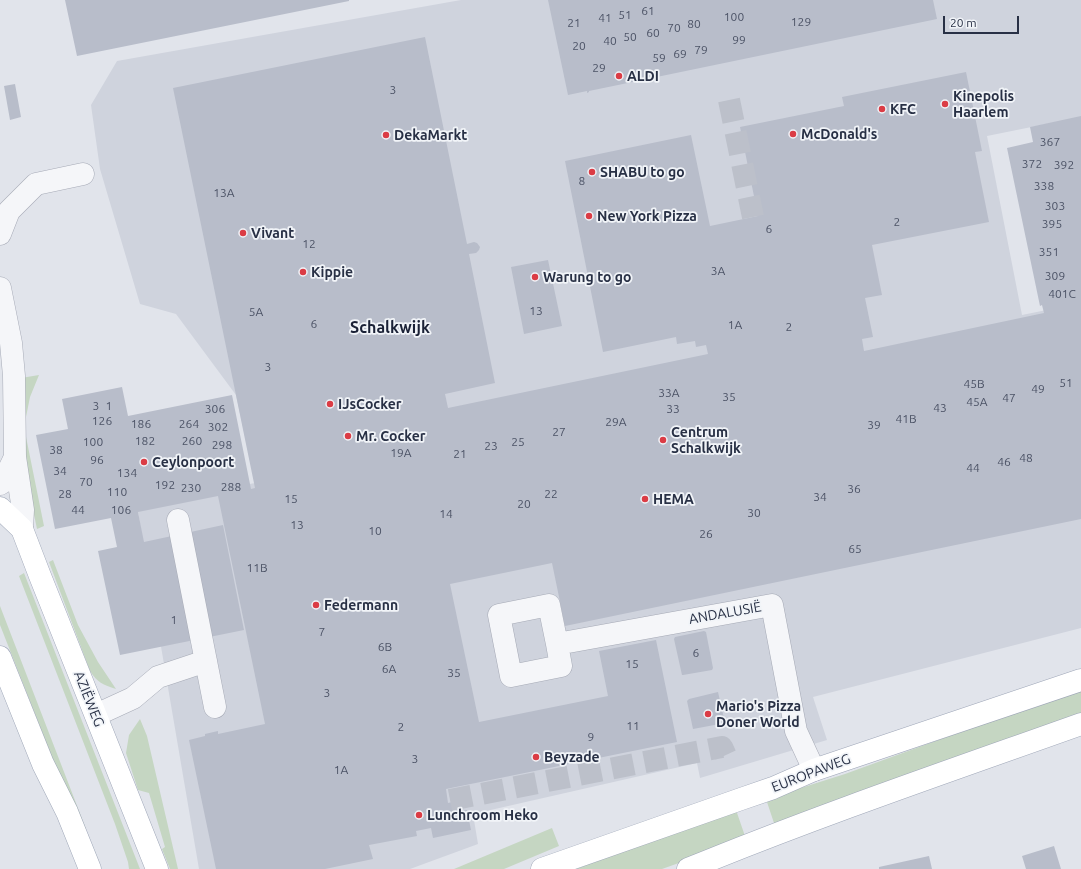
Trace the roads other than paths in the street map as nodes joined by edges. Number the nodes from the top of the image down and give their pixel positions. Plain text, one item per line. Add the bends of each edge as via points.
1 (83, 174) dead end
2 (0, 234) edge
3 (0, 288) edge
4 (15, 457) junction
5 (0, 484) edge
6 (0, 508) edge
7 (178, 520) dead end
8 (22, 529) junction
9 (557, 644) dead end
10 (0, 657) edge
11 (206, 661) junction
12 (1081, 680) edge
13 (215, 707) dead end
14 (96, 715) junction
15 (1081, 724) edge
16 (43, 764) junction
17 (814, 770) junction
18 (76, 869) edge
19 (90, 869) edge
20 (157, 869) edge
21 (542, 869) edge
22 (688, 869) edge

1 - 2 street via 36,184 9,211
3 - 4 street, AZIËWEG via 11,343 14,376
4 - 5 street, AZIËWEG
4 - 8 street, AZIËWEG via 23,510
6 - 8 main road, AZIËWEG
7 - 11 street
8 - 14 main road, AZIËWEG
9 - 17 street, ANDALUSIË via 772,605 796,731
10 - 16 main road
11 - 13 street
11 - 14 street via 158,677 133,698
12 - 17 main road, EUROPAWEG
14 - 20 main road, AZIËWEG
15 - 22 main road via 744,846
16 - 18 main road via 57,818
16 - 19 main road via 68,812
17 - 21 main road, EUROPAWEG via 773,788

